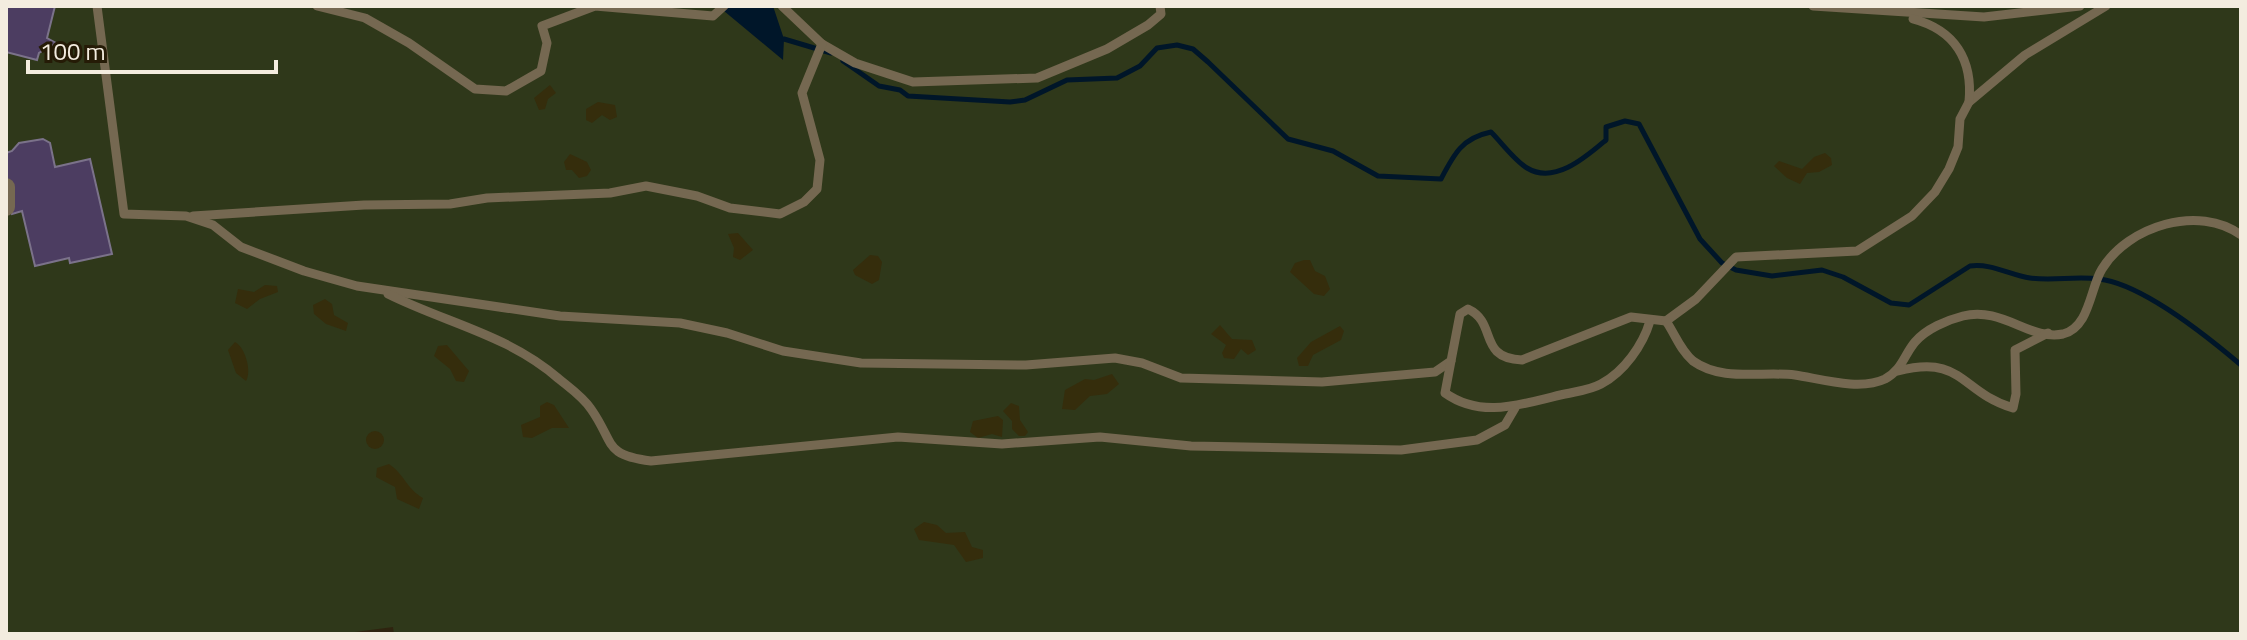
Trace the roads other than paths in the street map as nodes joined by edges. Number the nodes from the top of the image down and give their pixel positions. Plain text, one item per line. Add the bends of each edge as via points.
1 (97, 6) edge
2 (317, 6) edge
3 (724, 6) edge
4 (782, 6) edge
5 (1160, 6) edge
6 (1813, 6) edge
7 (2080, 6) edge
8 (2106, 6) edge
9 (1894, 14) junction
10 (822, 44) junction
11 (1969, 102) junction
12 (6, 187) edge
13 (6, 207) edge
14 (186, 216) junction
15 (2241, 235) edge
16 (377, 289) junction
17 (1650, 321) junction
18 (1666, 321) junction
19 (2048, 333) junction
20 (1451, 361) junction
21 (1898, 371) junction
22 (1515, 408) junction

1 - 14 lane via 124,214
2 - 3 lane via 365,18 475,89 506,91 541,71 547,43 542,26 595,6 689,16 713,16
4 - 10 lane
5 - 10 lane via 1161,14 1148,25 1107,49 1037,78 913,82 855,63
6 - 9 lane
7 - 9 lane via 1984,17
8 - 11 lane via 2025,55
9 - 11 lane via 1932,24 1949,36 1967,59
10 - 14 lane via 802,93 820,160 817,189 780,214 730,208 646,186 450,204
11 - 18 lane via 1949,169 1912,216 1857,251 1736,257 1696,299
12 - 13 street
14 - 16 lane via 213,225 241,247 304,271
15 - 19 lane via 2206,220 2175,222 2130,239 2102,268 2081,322 2063,334
16 - 20 lane via 560,316 680,323 783,351 861,363 1026,365 1115,358 1181,378 1322,382 1435,372
16 - 22 lane via 434,317 514,345 590,406 612,448 625,457 651,461 898,437 1002,444 1100,437 1191,446 1401,450 1477,440 1505,425
17 - 18 lane
17 - 20 lane via 1631,317 1585,332 1541,355 1505,359 1492,350 1476,312 1468,309 1460,314
17 - 22 lane via 1625,365 1602,384
18 - 21 lane via 1694,361 1723,372 1851,383 1881,381
19 - 21 lane via 2005,317 1966,315 1916,341
19 - 21 lane via 2015,350 2013,408 1997,404 1955,372 1936,365
20 - 22 lane via 1445,393 1458,402

